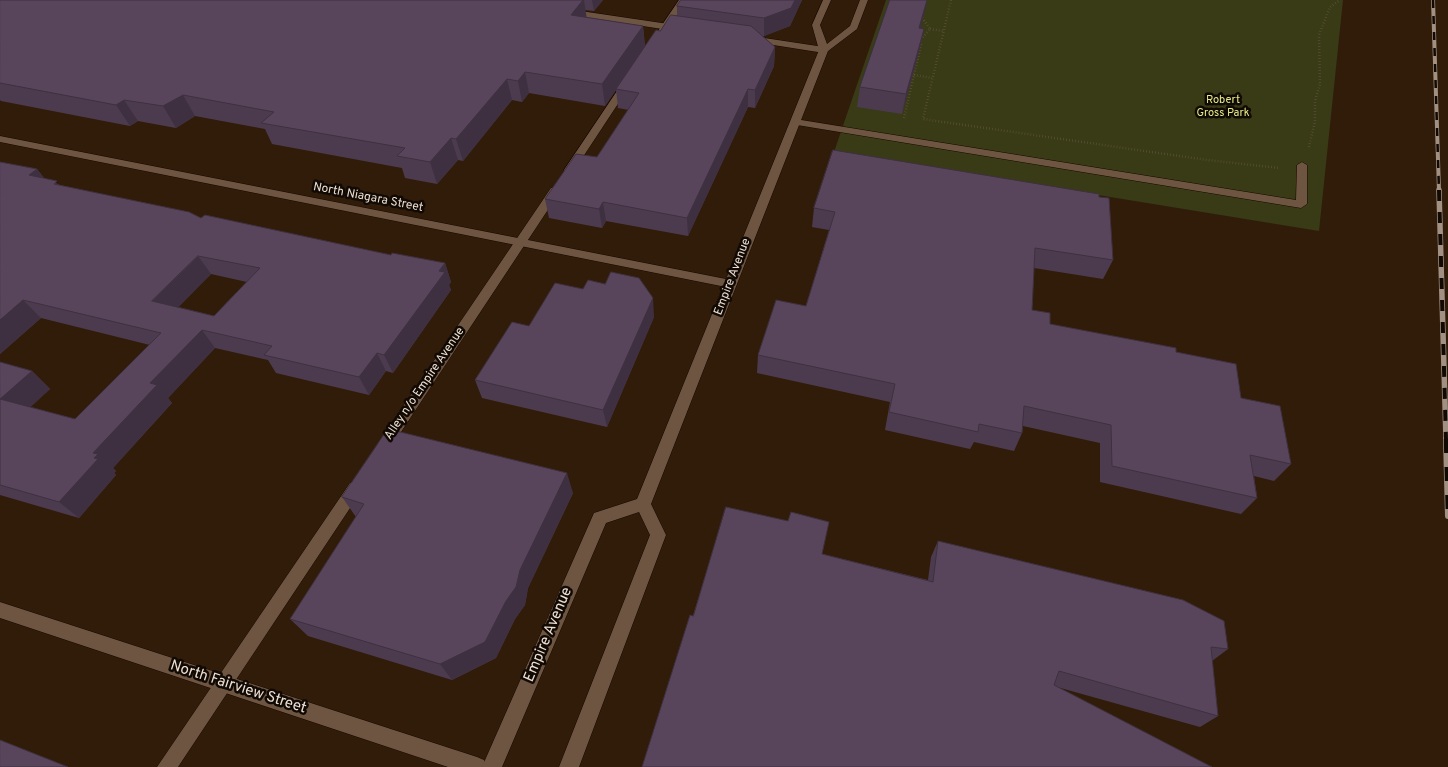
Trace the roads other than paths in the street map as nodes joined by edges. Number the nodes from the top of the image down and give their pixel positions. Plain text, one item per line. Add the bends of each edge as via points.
1 (682, 0) edge
2 (827, 0) edge
3 (864, 0) edge
4 (561, 11) edge
5 (665, 26) junction
6 (693, 30) edge
7 (740, 37) edge
8 (654, 42) edge
9 (824, 50) junction
10 (633, 74) edge
11 (795, 122) junction
12 (0, 139) edge
13 (1302, 165) road end
14 (520, 242) junction
15 (731, 284) junction
16 (376, 458) edge
17 (365, 474) edge
18 (643, 504) junction
19 (0, 610) edge
20 (222, 684) junction
21 (167, 767) edge
22 (477, 767) edge
23 (492, 767) edge
24 (569, 767) edge

1 - 5 street
2 - 9 street via 816,25
3 - 9 street via 854,27
4 - 5 street
5 - 6 street
5 - 8 street
7 - 9 street
9 - 11 street, Empire Avenue
10 - 14 street, Alley n/o Empire Avenue
11 - 13 street via 1301,204
11 - 15 street, Empire Avenue
12 - 14 street, North Niagara Street
14 - 15 street, North Niagara Street
14 - 16 street, Alley n/o Empire Avenue
15 - 18 street, Empire Avenue
17 - 20 street
18 - 23 street, Empire Avenue via 600,518
18 - 24 street via 658,535
19 - 20 street, North Fairview Street
20 - 21 street
20 - 22 street, North Fairview Street

